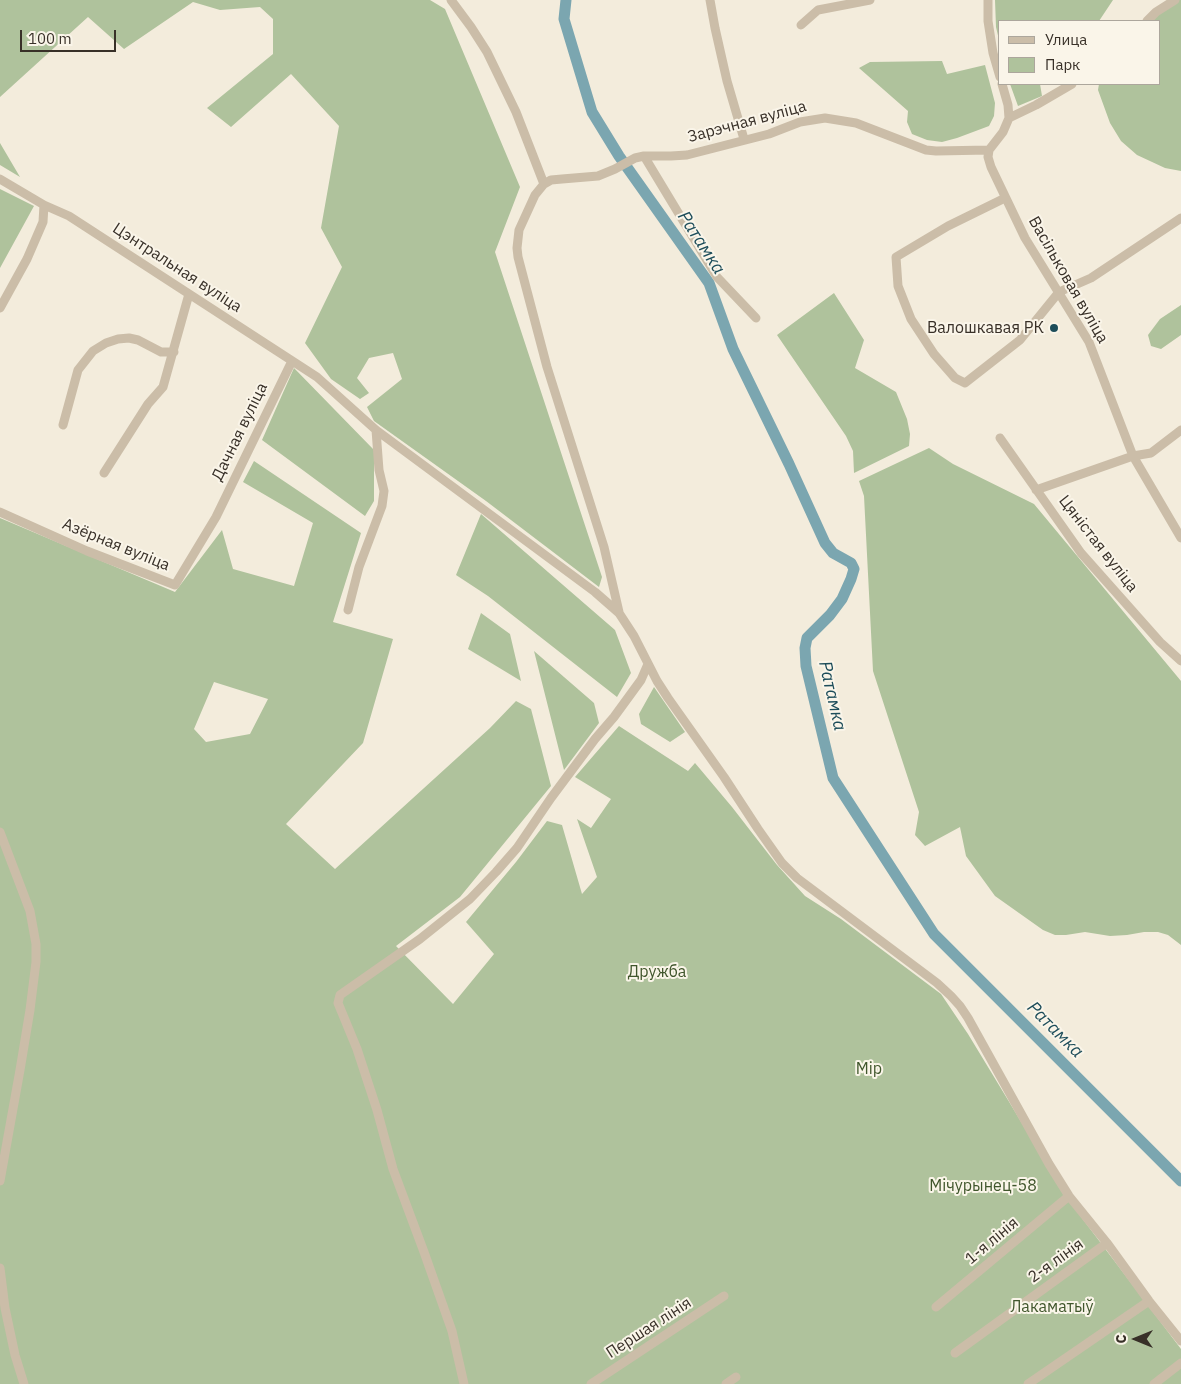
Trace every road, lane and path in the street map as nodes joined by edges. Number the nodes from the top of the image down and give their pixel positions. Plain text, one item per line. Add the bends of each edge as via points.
1 (450, 0) edge
2 (710, 0) edge
3 (870, 0) edge
4 (988, 0) edge
5 (1175, 0) edge
6 (1148, 20) edge
7 (801, 25) dead end
8 (998, 69) edge
9 (1002, 85) edge
10 (1070, 85) edge
11 (1009, 118) junction
12 (744, 139) junction
13 (991, 148) junction
14 (644, 156) junction
15 (0, 179) edge
16 (544, 184) junction
17 (1005, 198) junction
18 (44, 205) junction
19 (1181, 218) edge
20 (1059, 292) junction
21 (188, 294) junction
22 (0, 308) edge
23 (756, 318) dead end
24 (174, 352) junction
25 (292, 361) junction
26 (63, 425) dead end
27 (376, 430) junction
28 (1181, 430) edge
29 (1000, 438) dead end
30 (1133, 456) junction
31 (104, 473) dead end
32 (1036, 490) junction
33 (0, 512) edge
34 (216, 517) joint
35 (1181, 538) edge
36 (348, 610) dead end
37 (619, 613) junction
38 (1181, 661) edge
39 (648, 664) junction
40 (0, 832) edge
41 (0, 1181) edge
42 (1068, 1198) junction
43 (1105, 1244) junction
44 (0, 1268) edge
45 (724, 1296) dead end
46 (1147, 1302) junction
47 (936, 1307) dead end
48 (1181, 1340) edge
49 (955, 1352) dead end
50 (1181, 1363) edge
51 (736, 1377) dead end
52 (596, 1383) edge
53 (24, 1384) edge
54 (464, 1384) edge
55 (726, 1384) edge
56 (1028, 1384) edge
57 (1154, 1384) edge

1 - 16 street via 487,52 516,112
2 - 12 street via 727,81
3 - 7 street via 818,10
4 - 8 street via 988,21
5 - 6 street
9 - 11 street
10 - 11 street
11 - 13 street
12 - 13 street, Зарэчная вуліца via 825,118 856,123 926,150
12 - 14 street, Зарэчная вуліца via 687,155
13 - 17 street, Васільковая вуліца via 988,157
14 - 16 street, Зарэчная вуліца via 598,176 551,180
14 - 23 street via 717,277
15 - 18 street, Цэнтральная вуліца
16 - 37 street via 535,195 519,230 518,257 547,367 604,548
17 - 20 street, Васільковая вуліца via 1025,238
17 - 20 street via 948,226 896,257 898,286 911,319 934,354 955,378 965,384 1020,340
18 - 21 street, Цэнтральная вуліца via 69,216
18 - 22 street via 44,222
19 - 20 street via 1091,278
20 - 30 street, Васільковая вуліца via 1089,342
21 - 24 street
21 - 25 street, Цэнтральная вуліца
24 - 26 street via 160,352 129,338 106,343 93,351 78,370
24 - 31 street via 163,387 148,404
25 - 27 street, Цэнтральная вуліца via 317,378
25 - 34 street, Дачная вуліца
27 - 36 street via 384,491 382,506 358,567
27 - 37 street, Цэнтральная вуліца
28 - 30 street via 1151,453
29 - 32 street, Цяністая вуліца
30 - 32 street
30 - 35 street, Васільковая вуліца
32 - 38 street, Цяністая вуліца via 1087,559 1160,642
33 - 34 street, Азёрная вуліца via 175,585
37 - 39 street
39 - 42 street via 656,681 782,863 804,884 937,983 960,1006
39 - 54 street via 641,680 516,848 470,900 340,995 338,1003 358,1049 393,1169 452,1331
40 - 41 street via 30,911 36,962
42 - 43 street
42 - 47 street, 1-я лінія
43 - 46 street
43 - 49 street, 2-я лінія
44 - 53 street via 5,1308
45 - 52 street, Першая лінія
46 - 48 street
46 - 56 street
50 - 57 street
51 - 55 street

